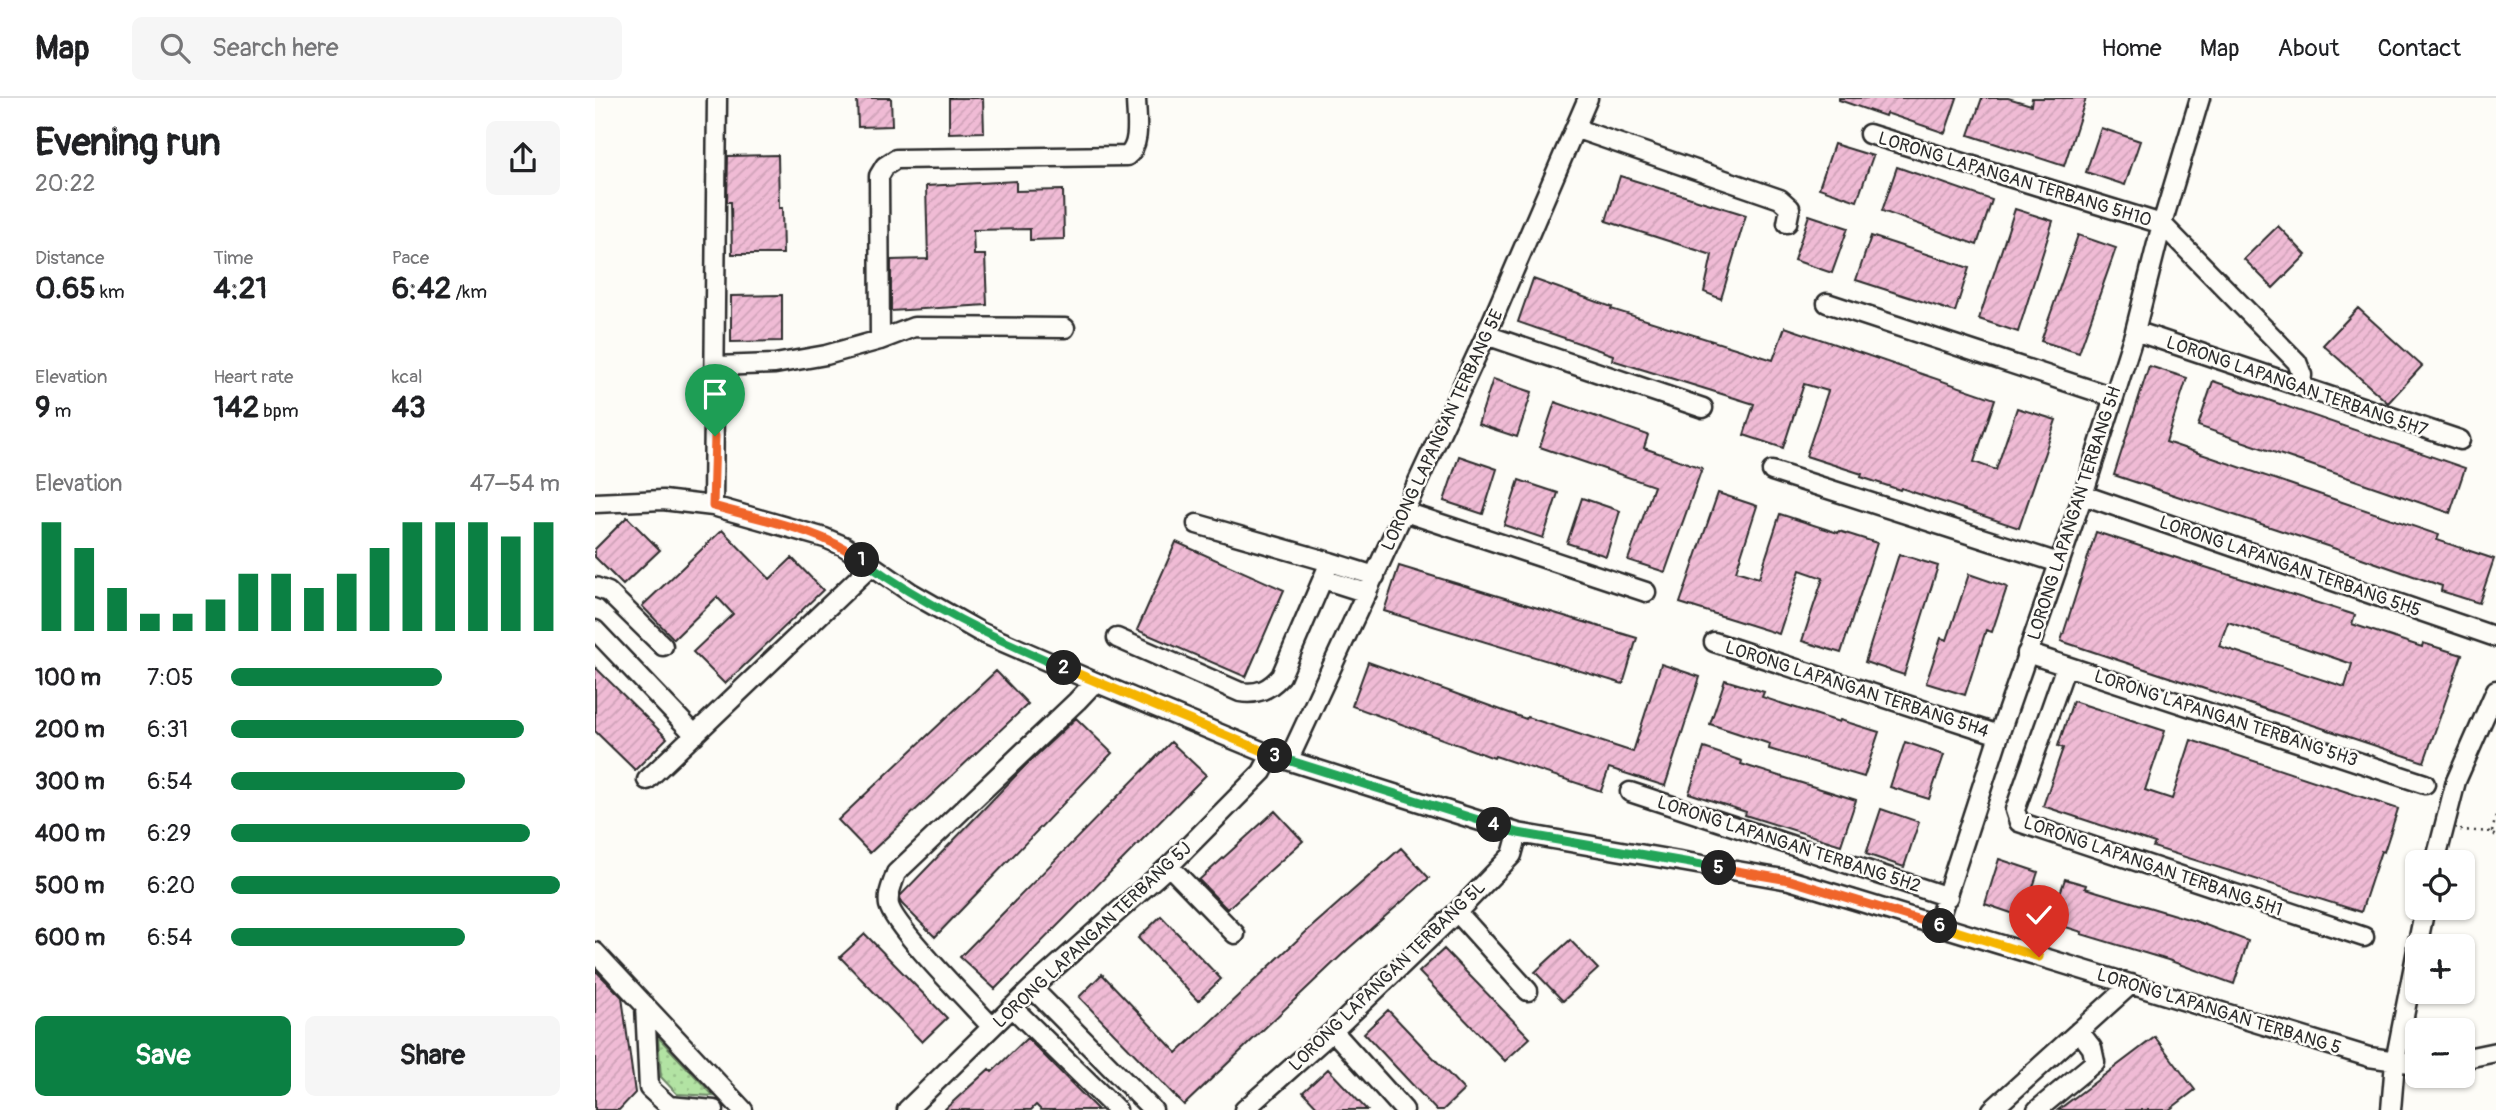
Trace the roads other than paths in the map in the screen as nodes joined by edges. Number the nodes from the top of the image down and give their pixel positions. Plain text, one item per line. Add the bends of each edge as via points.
1 (717, 98) edge
2 (1136, 98) edge
3 (1588, 98) edge
4 (2200, 98) edge
5 (1577, 129) junction
6 (1869, 134) dead end
7 (1787, 223) dead end
8 (2162, 224) junction
9 (1827, 303) dead end
10 (1065, 328) dead end
11 (2135, 331) junction
12 (1486, 335) junction
13 (880, 340) junction
14 (716, 366) junction
15 (2301, 386) junction
16 (2113, 397) junction
17 (1703, 408) dead end
18 (2460, 440) dead end
19 (1773, 471) dead end
20 (2083, 495) junction
21 (595, 503) edge
22 (713, 506) junction
23 (1405, 512) junction
24 (1197, 524) dead end
25 (2059, 563) junction
26 (871, 566) junction
27 (1326, 570) junction
28 (1375, 576) junction
29 (595, 587) edge
30 (1646, 592) dead end
31 (1367, 593) junction
32 (595, 630) edge
33 (2496, 637) edge
34 (1117, 638) dead end
35 (1714, 642) dead end
36 (663, 646) dead end
37 (2027, 653) junction
38 (2066, 666) junction
39 (1095, 682) junction
40 (2496, 690) edge
41 (695, 735) junction
42 (1999, 735) junction
43 (1280, 757) junction
44 (647, 780) dead end
45 (2425, 784) dead end
46 (1630, 792) dead end
47 (1518, 833) junction
48 (2438, 850) edge
49 (1169, 866) junction
50 (1948, 897) junction
51 (1457, 912) junction
52 (1937, 925) junction
53 (1235, 934) dead end
54 (2364, 937) dead end
55 (595, 953) edge
56 (2131, 984) junction
57 (1032, 988) junction
58 (1528, 991) dead end
59 (2406, 1004) edge
60 (645, 1005) junction
61 (1012, 1007) junction
62 (992, 1027) junction
63 (1333, 1031) junction
64 (2079, 1031) junction
65 (2496, 1052) edge
66 (2475, 1056) edge
67 (2395, 1062) junction
68 (2405, 1063) edge
69 (714, 1110) edge
70 (743, 1110) edge
71 (907, 1110) edge
72 (1117, 1110) edge
73 (1153, 1110) edge
74 (1244, 1110) edge
75 (1404, 1110) edge
76 (1992, 1110) edge
77 (2036, 1110) edge
78 (2391, 1110) edge

1 - 14 street
2 - 13 street via 1135,143 1127,156 896,159 885,166 879,176
3 - 5 street, LORONG LAPANGAN TERBANG 5E
4 - 8 street, LORONG LAPANGAN TERBANG 5H
5 - 7 street via 1780,199 1790,208
5 - 12 street, LORONG LAPANGAN TERBANG 5E
6 - 8 street, LORONG LAPANGAN TERBANG 5H10
8 - 11 street, LORONG LAPANGAN TERBANG 5H
8 - 15 street via 2297,362
9 - 16 street
10 - 13 street via 914,327
11 - 15 street, LORONG LAPANGAN TERBANG 5H7
11 - 16 street, LORONG LAPANGAN TERBANG 5H
12 - 17 street
12 - 23 street, LORONG LAPANGAN TERBANG 5E
13 - 14 street via 775,364
14 - 22 street
15 - 18 street, LORONG LAPANGAN TERBANG 5H7
16 - 20 street, LORONG LAPANGAN TERBANG 5H
19 - 25 street
20 - 25 street, LORONG LAPANGAN TERBANG 5H
20 - 33 street, LORONG LAPANGAN TERBANG 5H5
21 - 22 street, LORONG LAPANGAN TERBANG 5 via 663,500
22 - 26 street, LORONG LAPANGAN TERBANG 5 via 825,538
23 - 28 street, LORONG LAPANGAN TERBANG 5E
23 - 30 street
24 - 27 street
25 - 37 street, LORONG LAPANGAN TERBANG 5H
26 - 39 street, LORONG LAPANGAN TERBANG 5 via 980,632
26 - 41 street
27 - 28 street
27 - 31 street
27 - 34 street via 1281,676 1258,693 1231,689
28 - 31 street, LORONG LAPANGAN TERBANG 5E
29 - 36 street via 608,592
31 - 43 street, LORONG LAPANGAN TERBANG 5E
32 - 41 street
35 - 42 street, LORONG LAPANGAN TERBANG 5H4
37 - 38 street, LORONG LAPANGAN TERBANG 5H3
37 - 42 street, LORONG LAPANGAN TERBANG 5H
38 - 45 street, LORONG LAPANGAN TERBANG 5H3
38 - 54 street, LORONG LAPANGAN TERBANG 5H1 via 2015,810 2019,822
39 - 43 street, LORONG LAPANGAN TERBANG 5
39 - 62 street via 896,873 891,888 889,903 900,924
40 - 48 street via 2456,781
41 - 44 street
42 - 50 street, LORONG LAPANGAN TERBANG 5H
43 - 47 street, LORONG LAPANGAN TERBANG 5
43 - 49 street, LORONG LAPANGAN TERBANG 5J
46 - 50 street, LORONG LAPANGAN TERBANG 5H2
47 - 51 street, LORONG LAPANGAN TERBANG 5L via 1512,855
47 - 52 street, LORONG LAPANGAN TERBANG 5 via 1789,880
49 - 53 street
49 - 57 street, LORONG LAPANGAN TERBANG 5J
50 - 52 street, LORONG LAPANGAN TERBANG 5H
51 - 58 street
51 - 63 street, LORONG LAPANGAN TERBANG 5L
52 - 56 street, LORONG LAPANGAN TERBANG 5
55 - 60 street
56 - 64 street
56 - 67 street, LORONG LAPANGAN TERBANG 5
57 - 61 street, LORONG LAPANGAN TERBANG 5J
57 - 73 street
59 - 67 street
60 - 69 street via 649,1088 669,1106
60 - 70 street
61 - 62 street, LORONG LAPANGAN TERBANG 5J
61 - 72 street
62 - 71 street, LORONG LAPANGAN TERBANG 5J
63 - 74 street, LORONG LAPANGAN TERBANG 5L
63 - 75 street
64 - 76 street
64 - 77 street via 2092,1048 2095,1062
65 - 66 street
67 - 68 street, LORONG LAPANGAN TERBANG 5
67 - 78 street

